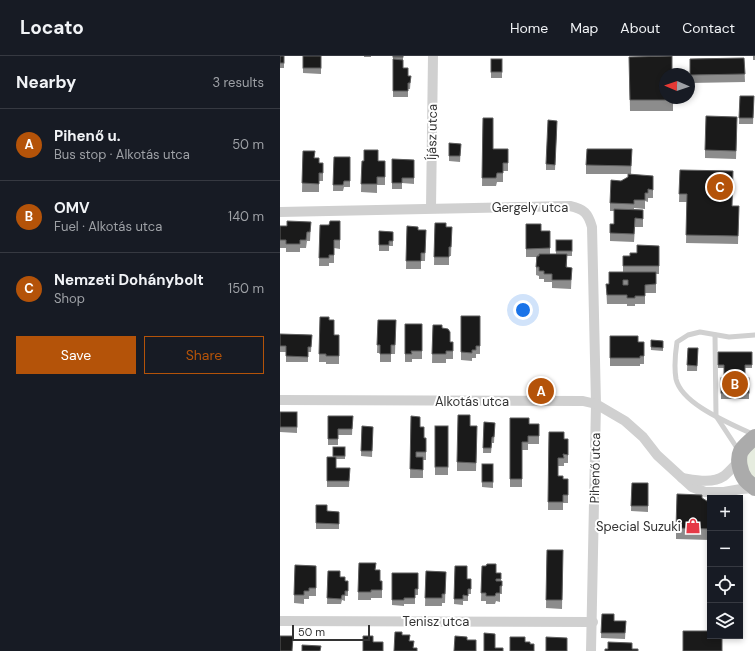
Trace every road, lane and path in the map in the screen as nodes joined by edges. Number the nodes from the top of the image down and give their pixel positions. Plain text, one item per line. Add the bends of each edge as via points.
1 (433, 56) edge
2 (432, 208) junction
3 (280, 212) edge
4 (715, 334) junction
5 (755, 335) edge
6 (280, 400) edge
7 (596, 404) junction
8 (716, 416) junction
9 (755, 436) edge
10 (740, 456) junction
11 (682, 478) junction
12 (755, 488) edge
13 (280, 621) edge
14 (593, 622) junction
15 (591, 651) edge

1 - 2 street, Íjász utca
2 - 3 street, Gergely utca
2 - 7 street, Gergely utca via 570,206 579,208 589,217 592,226
4 - 5 lane via 729,337
4 - 8 lane
4 - 8 lane via 700,332 688,335 677,342 675,366 677,381 683,393 696,405
6 - 7 street, Alkotás utca via 583,401
7 - 11 street, Alkotás utca via 625,421
7 - 14 street, Pihenő utca
8 - 9 lane
8 - 10 lane
9 - 10 main road
10 - 11 street via 724,476 715,480
10 - 12 main road via 740,469 745,480
11 - 12 street, Alkotás utca via 692,487 705,492
13 - 14 street, Tenisz utca
14 - 15 street, Pihenő utca

